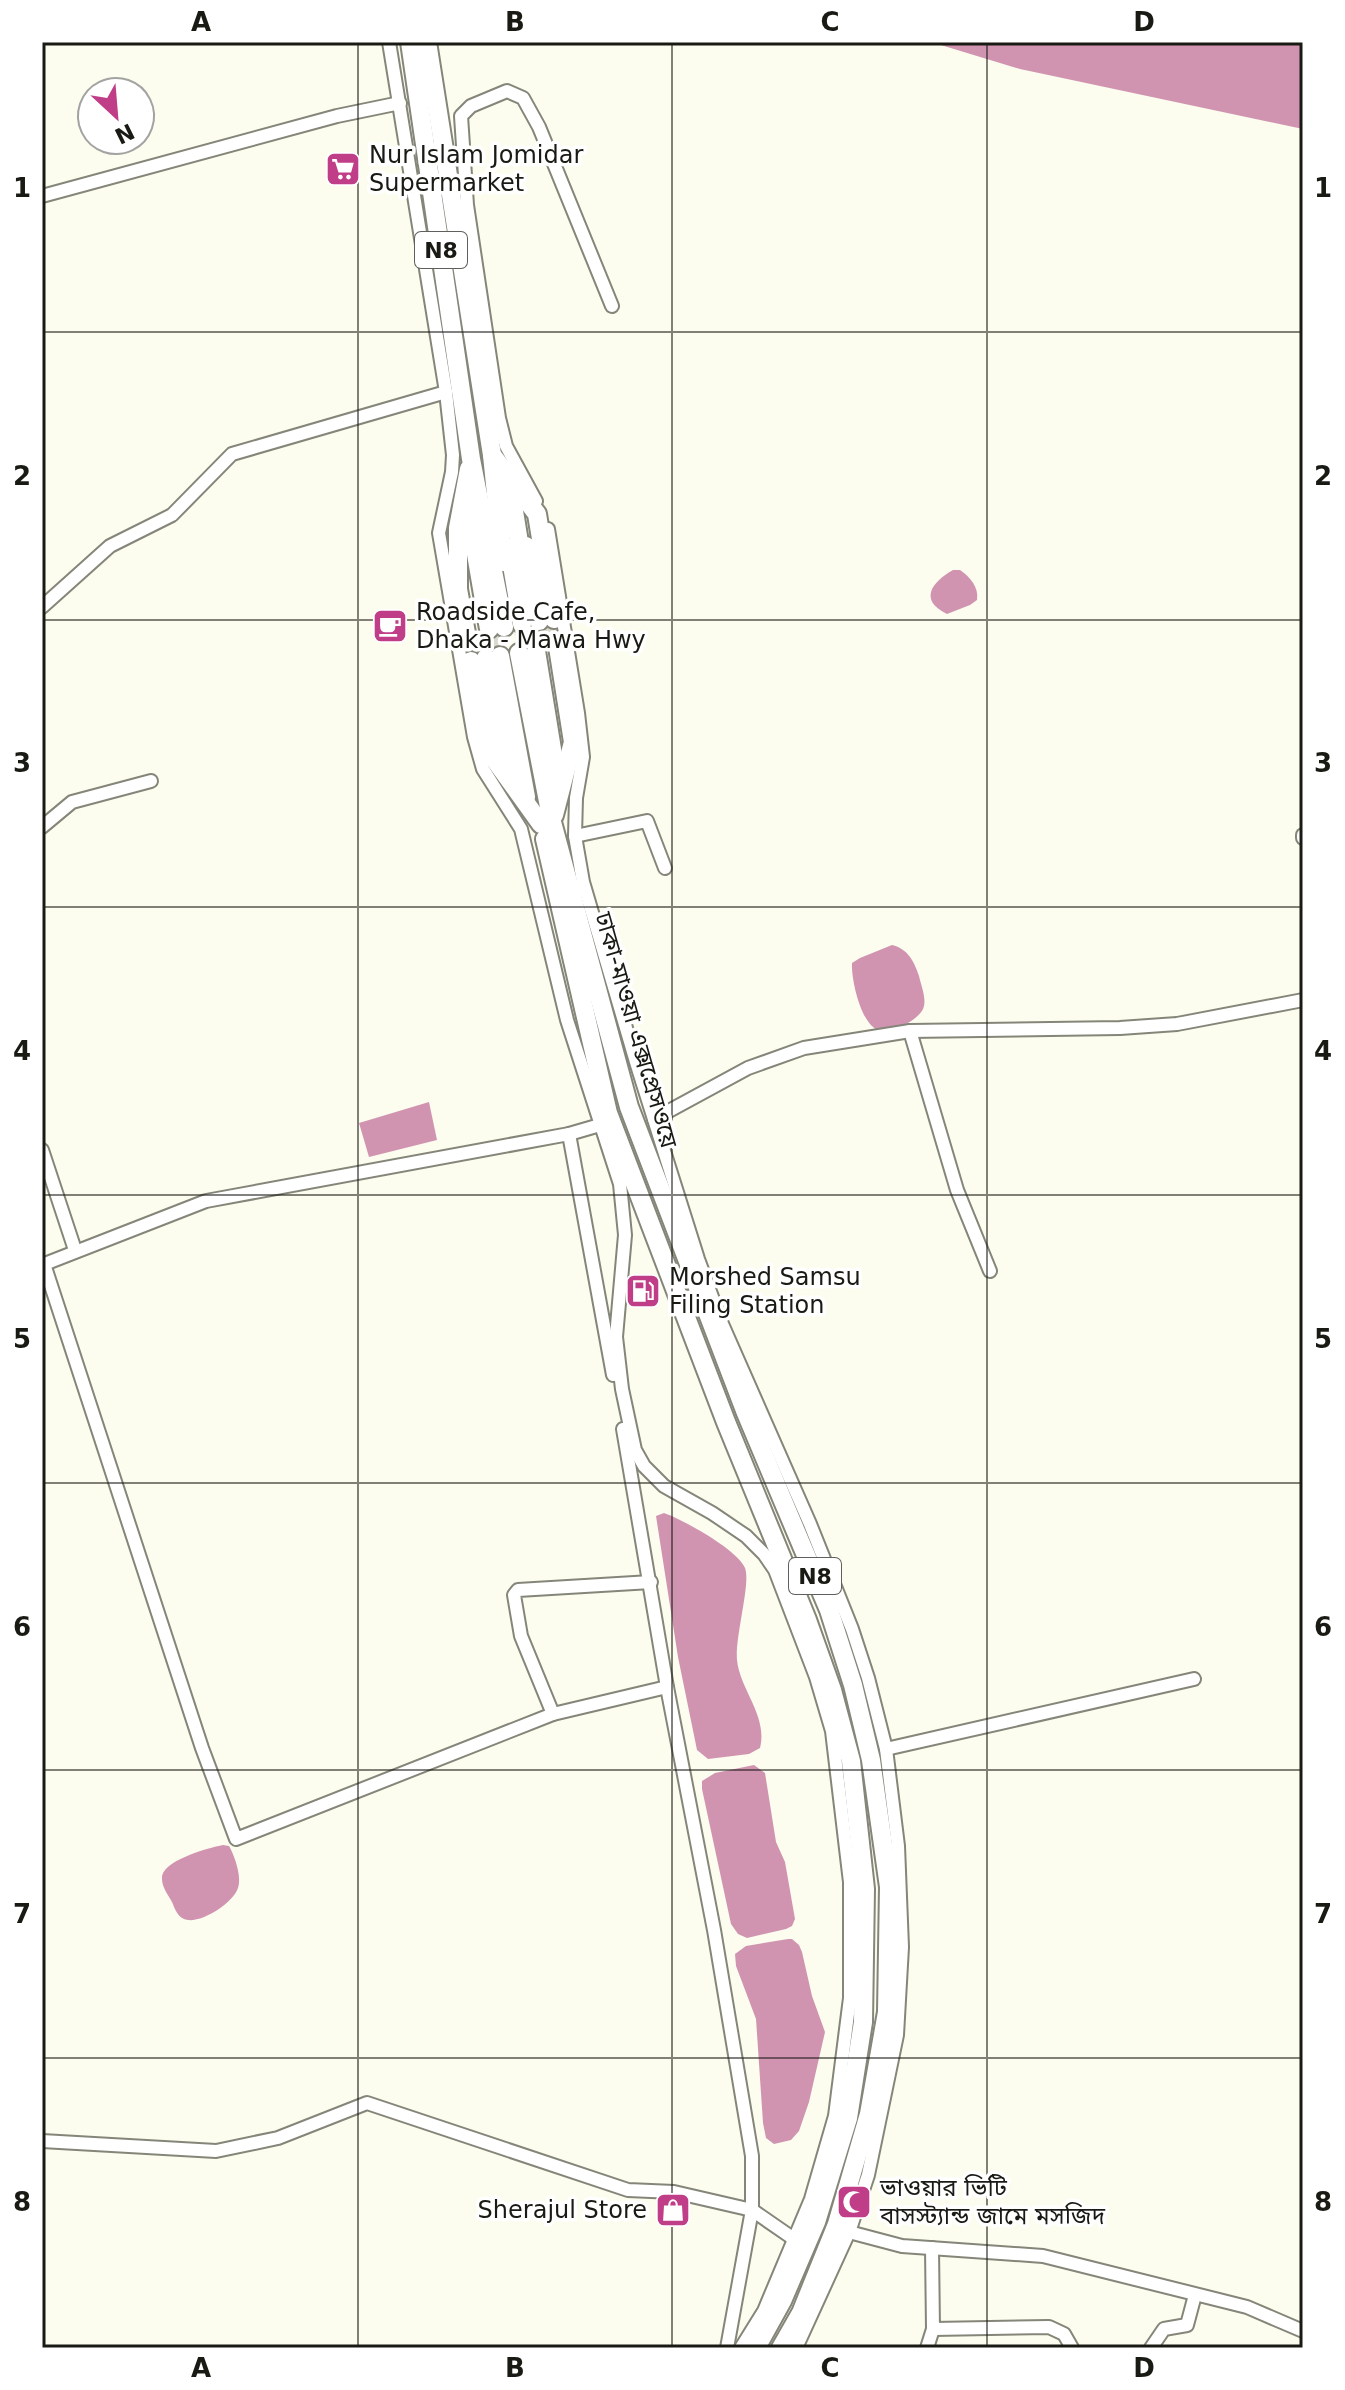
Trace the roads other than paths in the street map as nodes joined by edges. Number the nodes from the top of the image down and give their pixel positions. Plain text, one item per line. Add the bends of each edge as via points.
1 (389, 42) edge
2 (410, 42) edge
3 (427, 42) edge
4 (400, 103) junction
5 (42, 196) edge
6 (612, 306) dead end
7 (446, 392) junction
8 (471, 459) junction
9 (509, 478) junction
10 (465, 493) junction
11 (42, 607) edge
12 (510, 626) junction
13 (515, 654) junction
14 (151, 781) dead end
15 (522, 798) junction
16 (552, 812) junction
17 (42, 827) edge
18 (575, 836) junction
19 (665, 868) dead end
20 (1303, 1000) edge
21 (910, 1031) junction
22 (654, 1119) junction
23 (600, 1125) junction
24 (569, 1134) junction
25 (42, 1150) edge
26 (75, 1250) junction
27 (43, 1264) edge
28 (990, 1271) dead end
29 (651, 1582) junction
30 (1194, 1679) dead end
31 (667, 1687) junction
32 (553, 1714) junction
33 (886, 1749) junction
34 (42, 2141) edge
35 (752, 2210) junction
36 (849, 2232) junction
37 (794, 2239) junction
38 (932, 2248) junction
39 (1195, 2295) junction
40 (933, 2329) junction
41 (1303, 2331) edge
42 (727, 2348) edge
43 (741, 2348) edge
44 (756, 2348) edge
45 (781, 2348) edge
46 (796, 2348) edge
47 (927, 2348) edge
48 (1072, 2348) edge
49 (1151, 2348) edge

1 - 4 street
2 - 8 highway, N8
3 - 9 highway, N8
4 - 5 street
4 - 7 street
6 - 18 street via 523,98 507,91 471,106 461,116 467,205 499,418 506,446 548,527 578,713 583,757
7 - 11 street via 232,454 172,515 110,546
7 - 23 street via 453,455 439,533 474,737 483,769 521,829 567,1020
8 - 10 highway, N8
8 - 12 highway, N8
9 - 12 highway, N8
9 - 12 highway, N8
9 - 12 highway, N8 via 501,550
10 - 12 highway, N8
10 - 12 highway, N8
10 - 12 highway, N8 via 458,528 458,589
13 - 15 highway, ঢাকা-মাওয়া এক্সপ্রেসওয়ে / N8
13 - 15 highway, ঢাকা-মাওয়া এক্সপ্রেসওয়ে / N8 via 500,767
13 - 16 highway, ঢাকা-মাওয়া এক্সপ্রেসওয়ে / N8
13 - 16 highway, ঢাকা-মাওয়া এক্সপ্রেসওয়ে / N8
13 - 16 highway, ঢাকা-মাওয়া এক্সপ্রেসওয়ে / N8 via 566,767
14 - 17 street via 72,802
15 - 16 highway, ঢাকা-মাওয়া এক্সপ্রেসওয়ে / N8
16 - 44 highway, ঢাকা-মাওয়া এক্সপ্রেসওয়ে / N8 via 608,1113 807,1620 851,1761 865,1889 863,2022 848,2118 816,2222
16 - 45 highway, ঢাকা-মাওয়া এক্সপ্রেসওয়ে / N8 via 629,1107 746,1413 829,1610 871,1760 889,1887 887,2012 869,2114 837,2224
18 - 19 street via 647,821
18 - 22 street via 583,882
20 - 21 street via 1177,1024
21 - 22 street via 804,1048 748,1068
21 - 28 street via 957,1190
22 - 33 street via 722,1324 852,1629
23 - 24 street
23 - 37 street via 624,1206 616,1337 635,1450 664,1486 734,1528 764,1554 788,1603 832,1731 850,1882 850,1998 835,2116
24 - 26 street via 206,1201
24 - 29 street
25 - 26 street
26 - 27 street
27 - 32 street via 236,1839
29 - 31 street
29 - 32 street via 515,1591 521,1636
30 - 33 street
31 - 32 street
31 - 35 street via 752,2156
33 - 36 street via 898,1846 902,1947 897,2035 868,2175
34 - 35 street via 216,2151 278,2138 367,2103 628,2190 674,2192
35 - 37 street
35 - 42 street
36 - 38 street
36 - 46 street
37 - 43 street via 764,2311
38 - 39 street via 1043,2256
38 - 40 street
39 - 41 street via 1247,2307
39 - 49 street via 1187,2325 1164,2329
40 - 47 street
40 - 48 street via 1049,2327 1064,2334

